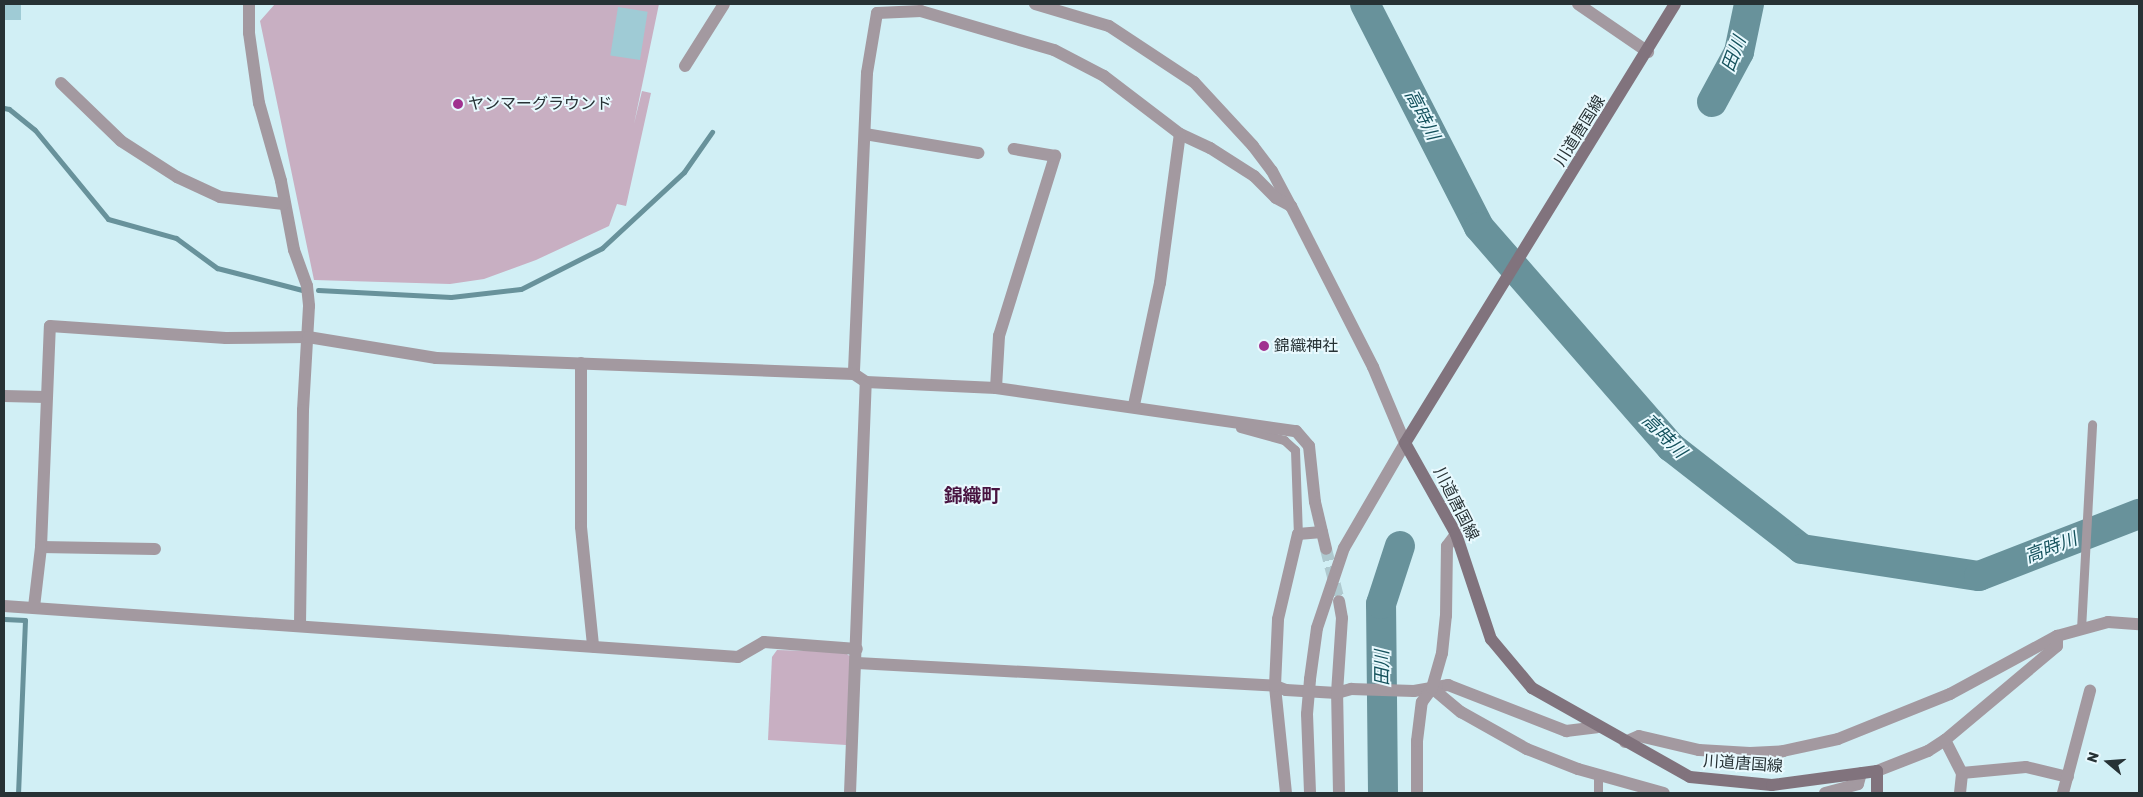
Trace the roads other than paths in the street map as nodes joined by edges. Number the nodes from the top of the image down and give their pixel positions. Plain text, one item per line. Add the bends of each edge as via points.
1 (249, 4) edge
2 (724, 4) edge
3 (1035, 4) edge
4 (1578, 4) edge
5 (1675, 4) edge
6 (1648, 52) junction
7 (685, 66) dead end
8 (61, 83) dead end
9 (865, 134) junction
10 (1180, 134) junction
11 (1014, 149) dead end
12 (978, 153) dead end
13 (284, 204) junction
14 (1291, 206) junction
15 (308, 337) junction
16 (581, 363) junction
17 (854, 374) junction
18 (866, 382) junction
19 (996, 388) junction
20 (4, 396) edge
21 (46, 397) junction
22 (1134, 406) junction
23 (1229, 420) junction
24 (2092, 429) dead end
25 (1405, 443) junction
26 (1322, 532) junction
27 (1298, 534) junction
28 (1456, 534) junction
29 (41, 547) junction
30 (156, 549) dead end
31 (1326, 549) tunnel mouth
32 (1339, 601) tunnel mouth
33 (4, 606) edge
34 (34, 607) junction
35 (2139, 624) edge
36 (300, 626) junction
37 (2081, 629) junction
38 (2057, 636) junction
39 (593, 646) junction
40 (856, 648) junction
41 (857, 663) junction
42 (1275, 686) junction
43 (1432, 688) junction
44 (2090, 691) dead end
45 (1338, 693) junction
46 (1597, 727) junction
47 (1945, 740) junction
48 (1625, 742) junction
49 (1877, 771) junction
50 (1861, 773) junction
51 (1962, 773) junction
52 (1598, 774) junction
53 (2068, 777) junction
54 (850, 793) edge
55 (1286, 793) edge
56 (1310, 793) edge
57 (1339, 793) edge
58 (1417, 793) edge
59 (1598, 793) edge
60 (1664, 793) edge
61 (1827, 793) edge
62 (1877, 793) edge
63 (1960, 793) edge
64 (2063, 793) edge

1 - 13 street via 254,78
2 - 7 street
3 - 14 street via 1109,26 1194,82 1263,158
4 - 6 street
5 - 6 main road, 川道唐国線
6 - 25 main road, 川道唐国線
8 - 13 street via 121,141 177,176 220,197
9 - 10 street via 867,73 877,13 921,11 1054,50 1104,76
9 - 12 street
9 - 17 street
10 - 14 street via 1218,152
10 - 22 street via 1160,282
11 - 19 street via 1055,156 998,336
13 - 15 street via 294,250 307,286
14 - 25 street via 1373,367
15 - 16 street via 436,358
15 - 21 street via 226,338 50,326
15 - 36 street
16 - 17 street
16 - 39 street via 581,527
17 - 18 street
18 - 19 street
18 - 40 street
19 - 22 street
20 - 21 street
21 - 29 street
22 - 23 street
23 - 26 street via 1296,431 1305,441 1309,446
23 - 27 lane via 1240,428 1284,440 1295,450
24 - 37 lane
25 - 28 main road, 川道唐国線
25 - 56 street, bridge via 1341,556 1317,628 1307,714
26 - 27 street
26 - 31 street
27 - 42 street via 1278,619
28 - 43 street via 1447,546 1446,616 1442,653
28 - 46 main road, 川道唐国線 via 1491,639 1532,688
29 - 30 street
29 - 34 street
32 - 45 street via 1342,618
33 - 34 street
34 - 36 street
35 - 37 street via 2108,622
36 - 39 street
37 - 38 street
38 - 47 street via 2057,646
38 - 48 street via 1950,694 1838,739 1783,751 1750,753 1699,750 1639,736
39 - 40 street via 738,657 764,642
40 - 41 street
41 - 42 street
41 - 54 street
42 - 45 street via 1286,690
42 - 55 street
43 - 45 street via 1351,689
43 - 46 street via 1448,685 1462,688 1566,732
43 - 52 street via 1461,712 1527,749
43 - 58 street via 1422,702 1417,741
44 - 53 street
45 - 57 street
46 - 48 main road, 川道唐国線
47 - 49 street via 1928,751
47 - 51 street
48 - 50 main road, 川道唐国線 via 1690,777 1722,782 1772,785
49 - 50 main road, 川道唐国線
49 - 62 main road
50 - 61 street via 1858,784
51 - 53 street via 2026,767
51 - 63 street
52 - 59 lane
52 - 60 street
53 - 64 street

